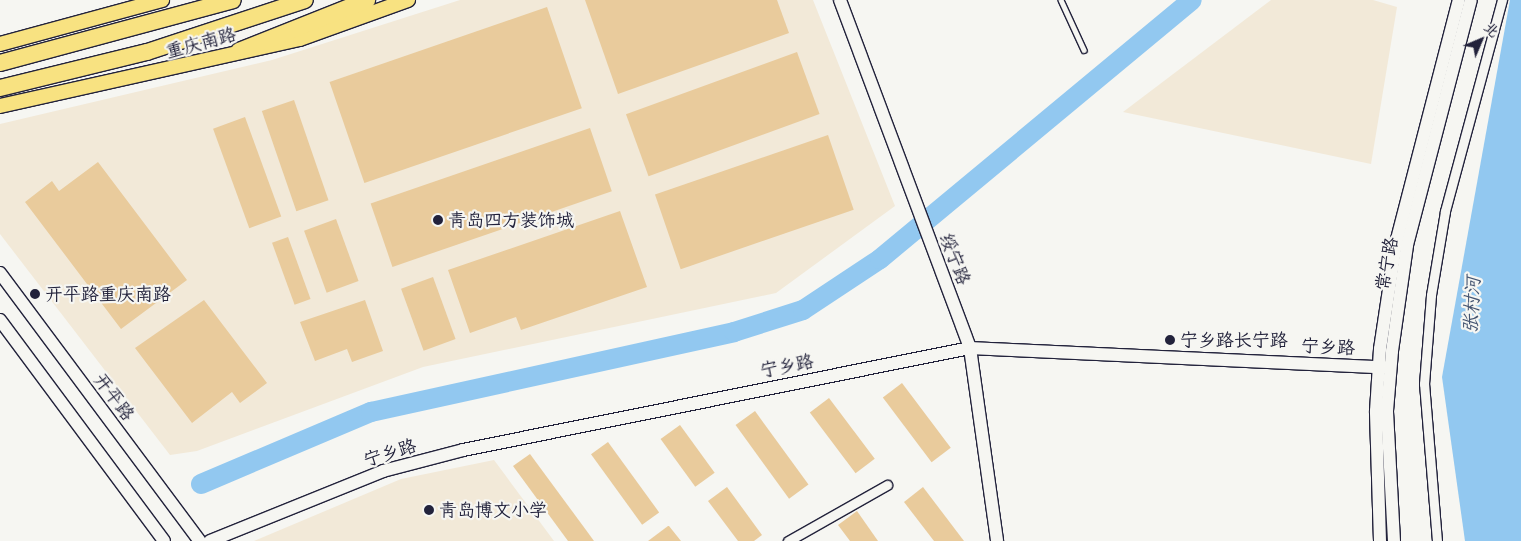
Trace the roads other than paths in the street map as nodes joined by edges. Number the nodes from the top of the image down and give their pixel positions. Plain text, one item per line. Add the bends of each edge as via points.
1 (162, 0) edge
2 (233, 0) edge
3 (304, 0) edge
4 (367, 0) edge
5 (408, 0) edge
6 (840, 0) edge
7 (1061, 0) edge
8 (1459, 0) edge
9 (1471, 0) edge
10 (1502, 0) edge
11 (0, 44) edge
12 (1084, 50) dead end
13 (239, 51) junction
14 (0, 63) edge
15 (0, 88) edge
16 (0, 106) edge
17 (0, 273) edge
18 (0, 320) edge
19 (970, 348) junction
20 (1385, 367) junction
21 (887, 485) dead end
22 (164, 541) edge
23 (200, 541) edge
24 (210, 541) edge
25 (788, 541) edge
26 (997, 541) edge
27 (1380, 541) edge
28 (1394, 541) edge
29 (1437, 541) edge

1 - 11 main road
2 - 14 highway
3 - 15 highway via 147,52
4 - 13 highway
5 - 13 main road, 重庆南路 via 300,39
6 - 19 street, 绥宁路
7 - 12 lane
8 - 20 street, 常宁路 via 1396,243
9 - 20 street, 常宁路 via 1407,245
10 - 29 street via 1446,211 1431,295 1424,384
13 - 16 main road, 重庆南路 via 142,78
17 - 23 street, 开平路
18 - 22 street
19 - 20 street, 宁乡路
19 - 24 street, 宁乡路 via 463,450 383,471
19 - 26 street, 绥宁路
20 - 27 street, 常宁路
20 - 28 street, 常宁路
21 - 25 street

